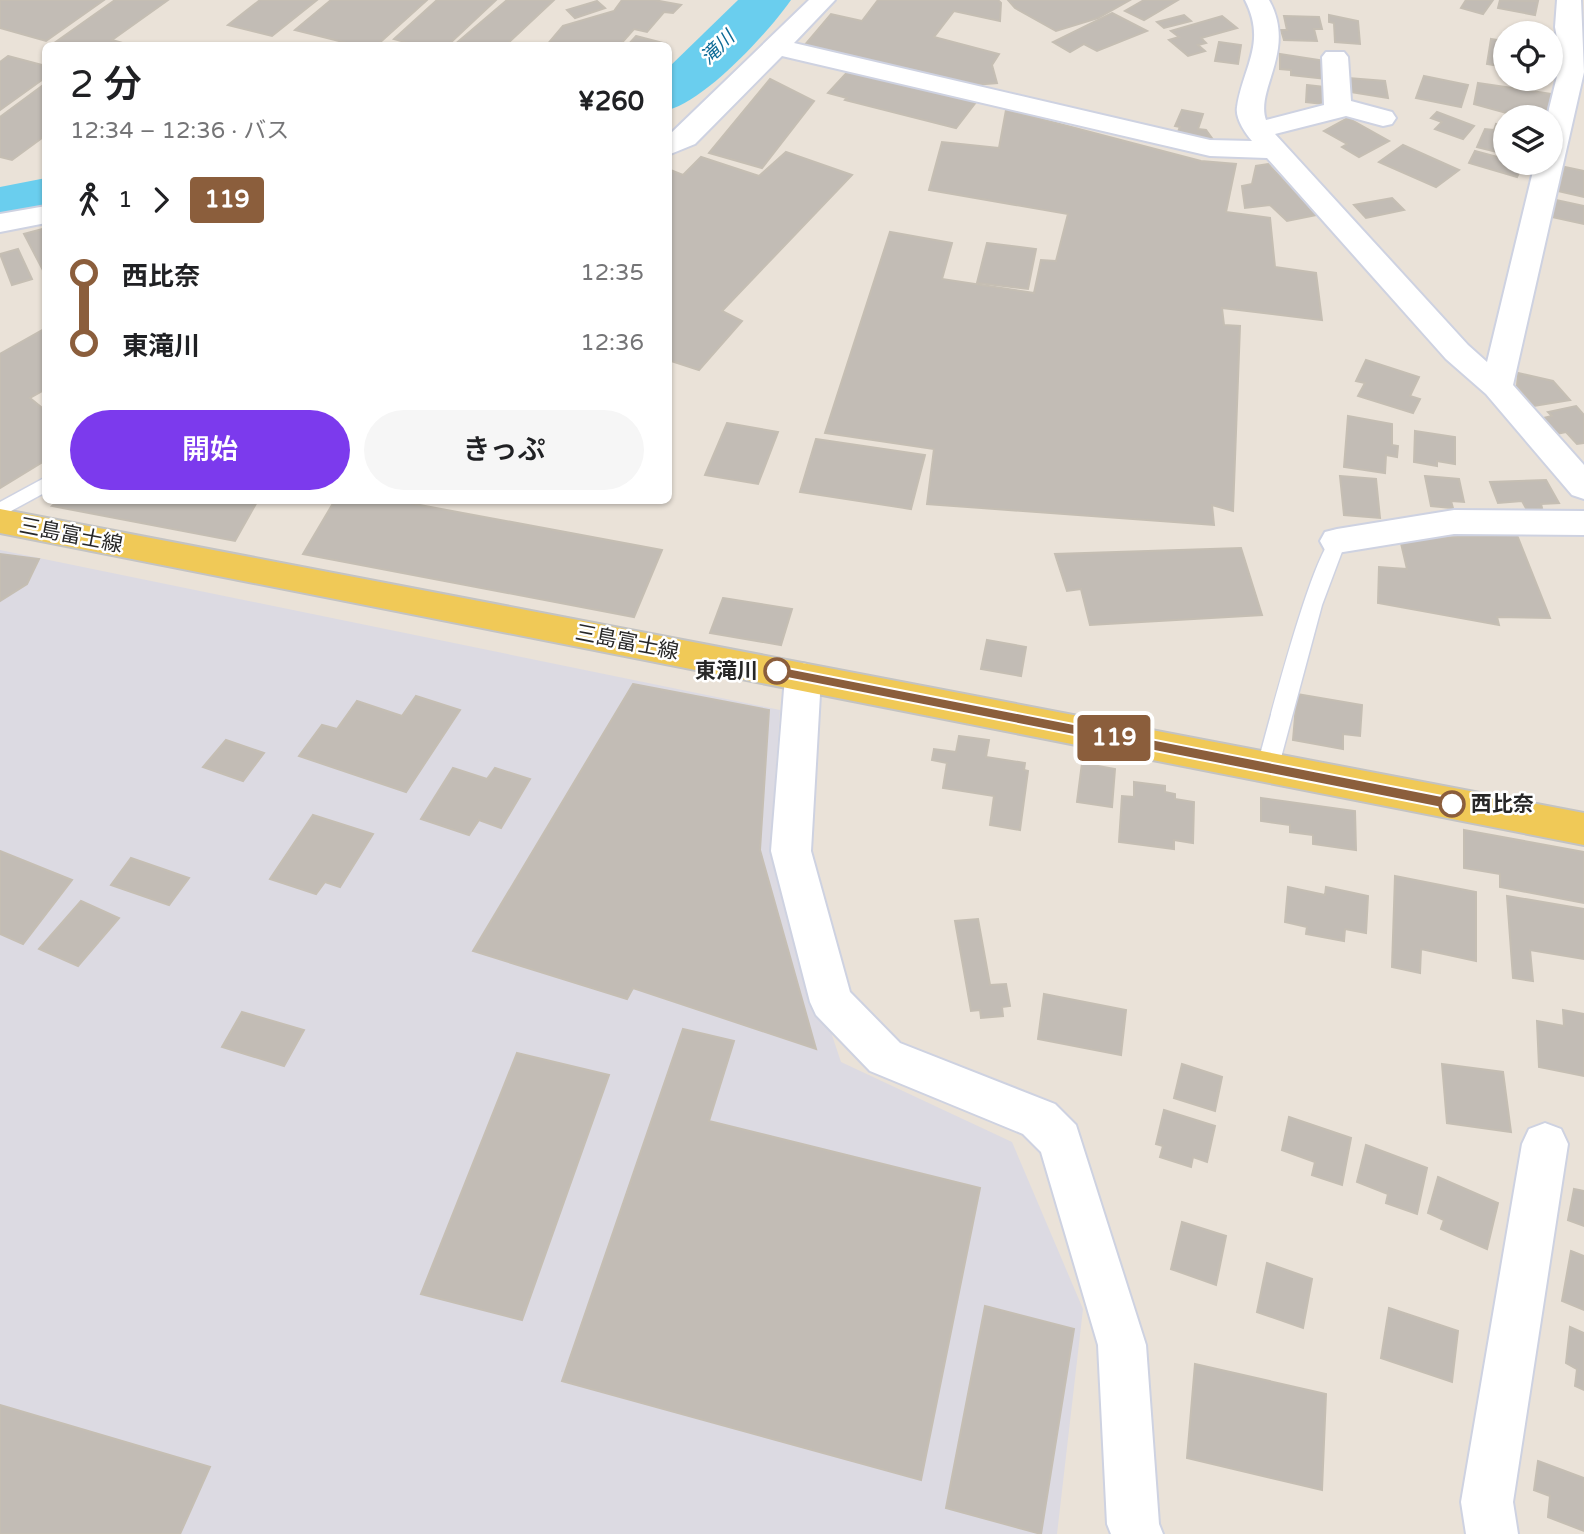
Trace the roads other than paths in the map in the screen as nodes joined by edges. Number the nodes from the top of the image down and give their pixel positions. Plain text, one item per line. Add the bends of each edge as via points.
1 (823, 0) edge
2 (1257, 0) edge
3 (1569, 0) edge
4 (778, 47) junction
5 (1335, 57) dead end
6 (1563, 106) edge
7 (1338, 110) junction
8 (1384, 118) dead end
9 (1266, 140) junction
10 (672, 144) edge
11 (1546, 175) edge
12 (42, 216) edge
13 (0, 223) edge
14 (1497, 387) junction
15 (42, 484) edge
16 (1584, 487) edge
17 (0, 510) edge
18 (0, 521) edge
19 (1584, 523) edge
20 (1337, 541) joint
21 (803, 677) junction
22 (1267, 769) junction
23 (1584, 830) edge
24 (1545, 1144) dead end
25 (1137, 1534) edge
26 (1492, 1534) edge

1 - 4 street
2 - 9 street via 1267,41 1249,109
3 - 6 street via 1567,27 1574,60
4 - 9 street via 1210,148
4 - 10 street via 685,138
5 - 7 street
7 - 8 street
7 - 9 street
9 - 14 street via 1457,352
11 - 14 street
12 - 13 street
14 - 16 street
15 - 17 lane
18 - 21 main road, 三島富士線
19 - 20 street via 1454,522
20 - 22 lane via 1312,605
21 - 22 main road, 三島富士線
21 - 25 street via 791,851 831,1002 885,1057 1039,1119 1059,1140 1122,1345
22 - 23 main road, 三島富士線
24 - 26 street via 1487,1502

